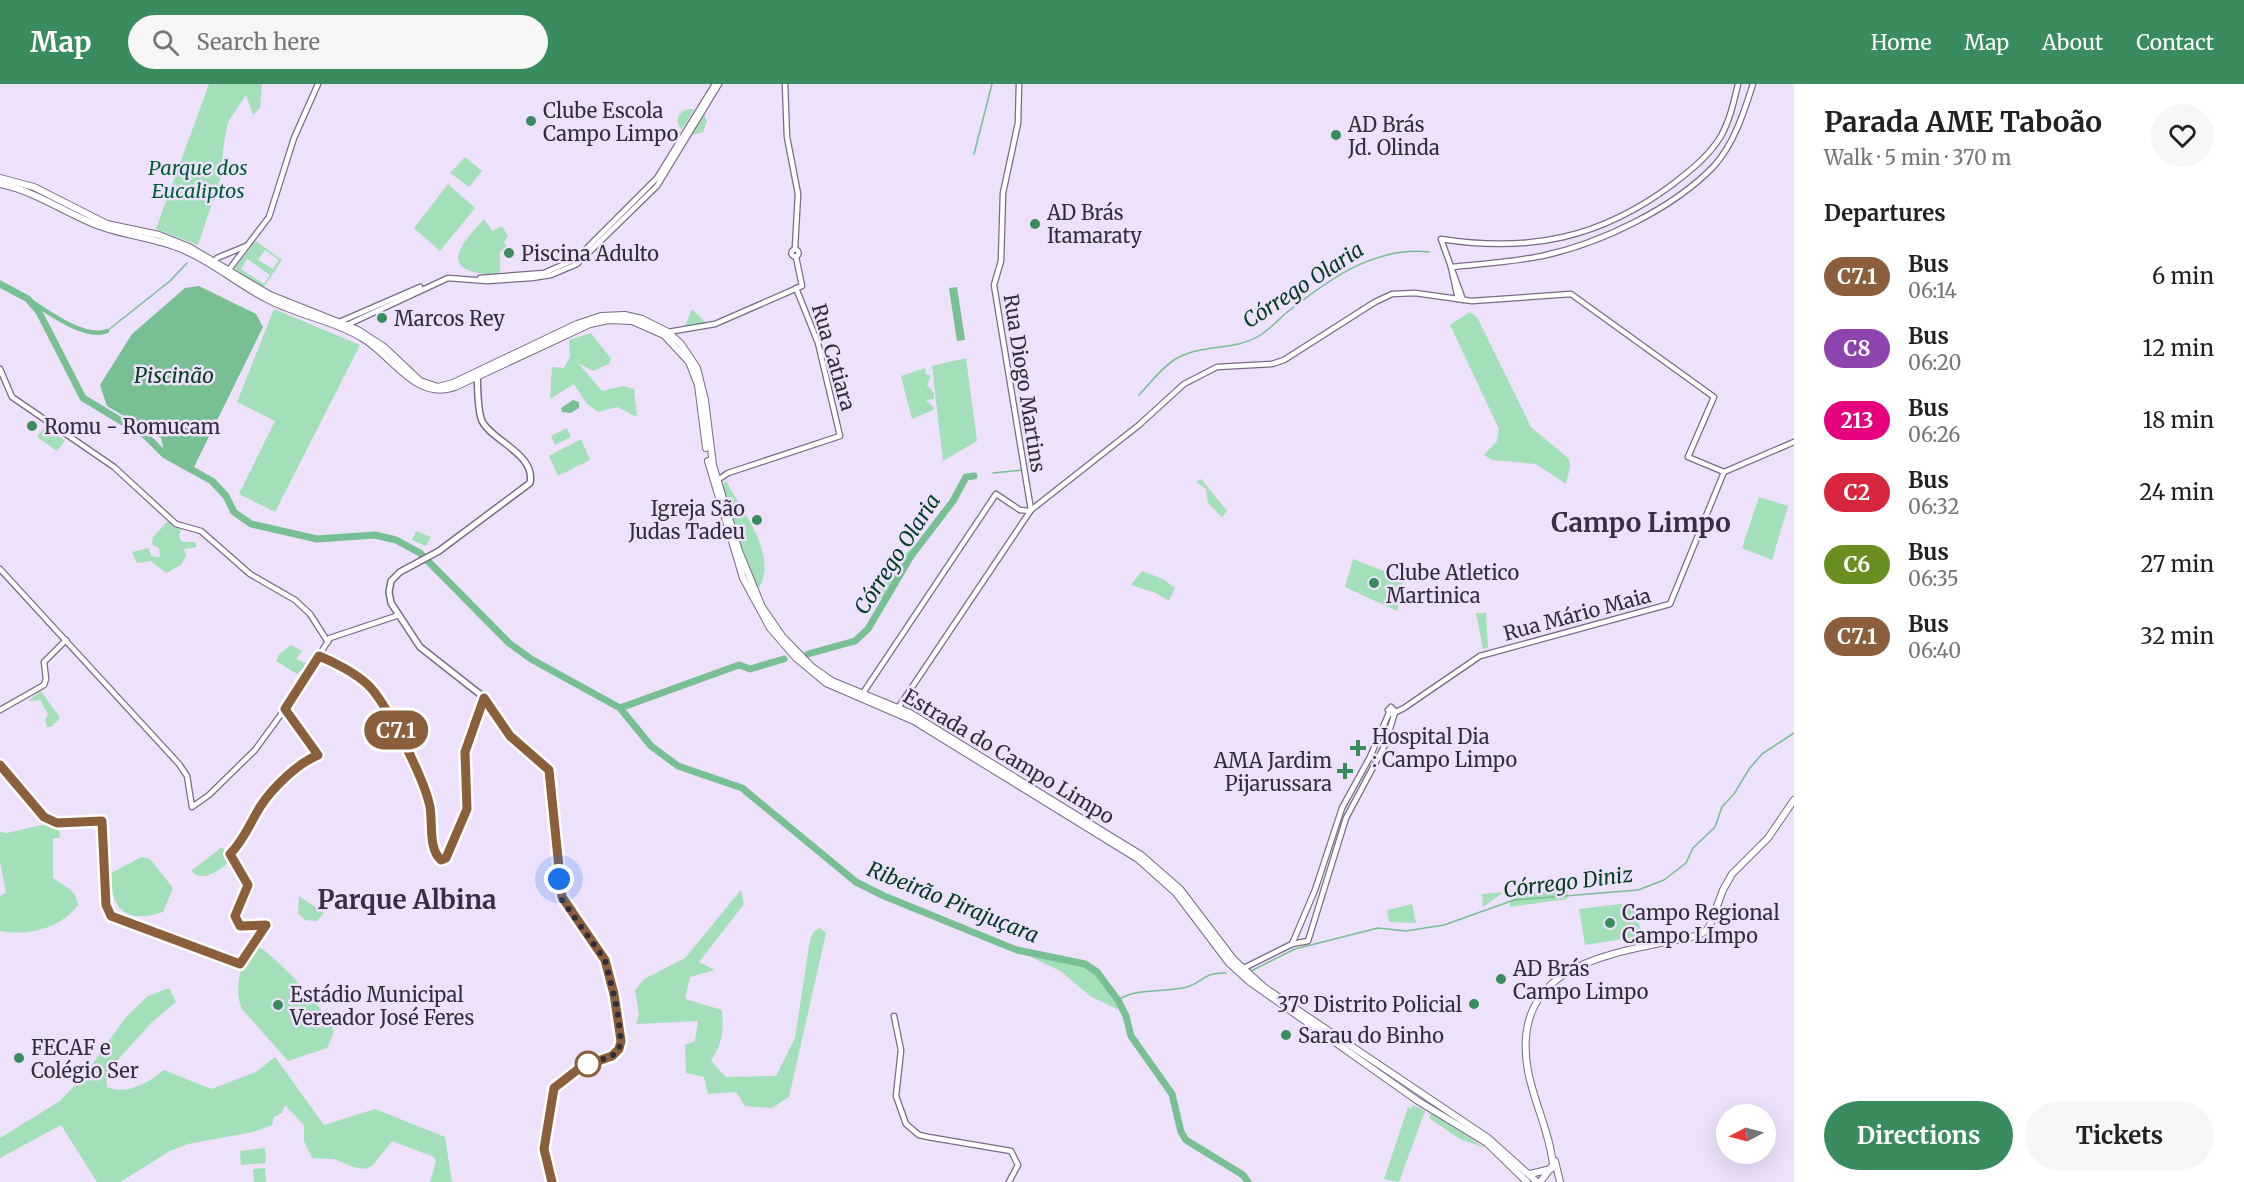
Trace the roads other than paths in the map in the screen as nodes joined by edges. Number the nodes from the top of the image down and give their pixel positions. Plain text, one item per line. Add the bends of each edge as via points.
1 (318, 84) edge
2 (717, 84) edge
3 (784, 84) edge
4 (1019, 84) edge
5 (1738, 84) edge
6 (1753, 84) edge
7 (0, 178) edge
8 (0, 184) edge
9 (1600, 226) junction
10 (1603, 236) junction
11 (248, 245) junction
12 (212, 263) junction
13 (1451, 267) junction
14 (227, 273) junction
15 (796, 288) junction
16 (1461, 299) junction
17 (341, 325) junction
18 (668, 332) junction
19 (0, 369) edge
20 (477, 374) junction
21 (1794, 442) edge
22 (1724, 472) junction
23 (715, 482) junction
24 (1020, 510) junction
25 (1031, 511) junction
26 (1021, 523) junction
27 (0, 569) edge
28 (743, 578) junction
29 (754, 592) junction
30 (399, 615) junction
31 (66, 640) junction
32 (328, 642) junction
33 (861, 696) junction
34 (898, 708) junction
35 (0, 710) edge
36 (1393, 712) junction
37 (1379, 717) dead end
38 (1386, 720) junction
39 (1794, 800) edge
40 (1292, 944) junction
41 (1241, 971) junction
42 (894, 1016) dead end
43 (1527, 1056) junction
44 (1418, 1101) junction
45 (1434, 1101) junction
46 (1551, 1169) junction
47 (1530, 1174) junction
48 (552, 1182) edge
49 (1009, 1182) edge
50 (1527, 1182) edge
51 (1539, 1182) edge
52 (1560, 1182) edge

1 - 11 street via 294,138 273,209
2 - 17 street via 657,178 576,259 544,273 486,278 455,274
3 - 15 street via 787,136 798,194 795,248 802,286
4 - 25 street, Rua Diogo Martins via 1018,123 1003,193 1001,261 994,285
5 - 9 street via 1728,121 1704,158 1642,206
6 - 10 street via 1731,140 1714,165 1664,204
7 - 12 main road, Estrada do Campo Limpo via 34,188 108,224 166,238
8 - 12 main road, Estrada do Campo Limpo via 35,194 100,226 174,246
9 - 10 street
9 - 13 street via 1575,236 1518,245 1441,239
10 - 13 street via 1539,257
11 - 12 street
11 - 14 street
12 - 14 main road, Estrada do Campo Limpo
13 - 16 street
14 - 17 main road, Estrada do Campo Limpo via 276,304
15 - 18 street via 715,324
15 - 23 street, Rua Catiara via 818,343 840,436 728,473
16 - 22 street via 1571,294 1714,397 1688,457
16 - 25 street via 1392,294 1284,360 1204,372 1184,384
17 - 20 main road, Estrada do Campo Limpo via 374,346 424,388 446,390
18 - 20 main road, Estrada do Campo Limpo via 633,317 601,316
18 - 23 main road, Estrada do Campo Limpo via 690,356 702,382
19 - 32 street via 12,397 123,475 176,524 201,531 250,574 304,608
20 - 23 main road, Estrada do Campo Limpo via 590,324 623,319 645,324 672,341 692,368
20 - 30 main road via 483,421 519,456 531,480 524,489 430,555 394,576 390,598
21 - 22 street
22 - 36 street, Rua Mário Maia via 1670,604 1480,656
23 - 28 main road, Estrada do Campo Limpo
23 - 29 main road, Estrada do Campo Limpo
24 - 25 street
24 - 26 street
24 - 33 street via 996,494
25 - 26 street
26 - 34 street
27 - 31 street
28 - 29 main road
28 - 33 main road, Estrada do Campo Limpo via 761,615 788,650 826,683
29 - 33 main road, Estrada do Campo Limpo via 773,625 802,658 832,681
30 - 32 street via 334,635
30 - 48 main road via 424,651 481,695 510,736 549,770 562,900 600,950 609,970 620,1045 612,1056 581,1067 554,1088 544,1149
31 - 32 street via 184,770 192,807 255,750
31 - 35 street via 45,659 44,685
33 - 34 main road, Estrada do Campo Limpo
33 - 41 main road, Estrada do Campo Limpo via 914,721 1138,859 1176,893 1229,963
34 - 41 main road, Estrada do Campo Limpo via 1158,867 1180,889
36 - 38 street
36 - 40 street via 1385,745 1346,818 1308,941
37 - 38 street
38 - 40 street via 1342,808 1313,896
39 - 43 main road via 1767,839 1728,881 1706,931 1579,964 1554,981 1533,1010
40 - 41 street
41 - 44 main road, Estrada do Campo Limpo via 1271,998
41 - 45 main road, Estrada do Campo Limpo
42 - 49 street via 902,1050 896,1096 903,1120 911,1130 928,1137 1011,1151 1018,1165
43 - 46 main road via 1553,1162
43 - 52 main road
44 - 45 main road
44 - 50 main road, Estrada do Campo Limpo via 1486,1143
45 - 47 main road, Estrada do Campo Limpo via 1488,1138
46 - 47 main road
46 - 51 main road, Estrada do Campo Limpo
47 - 51 main road, Estrada do Campo Limpo

